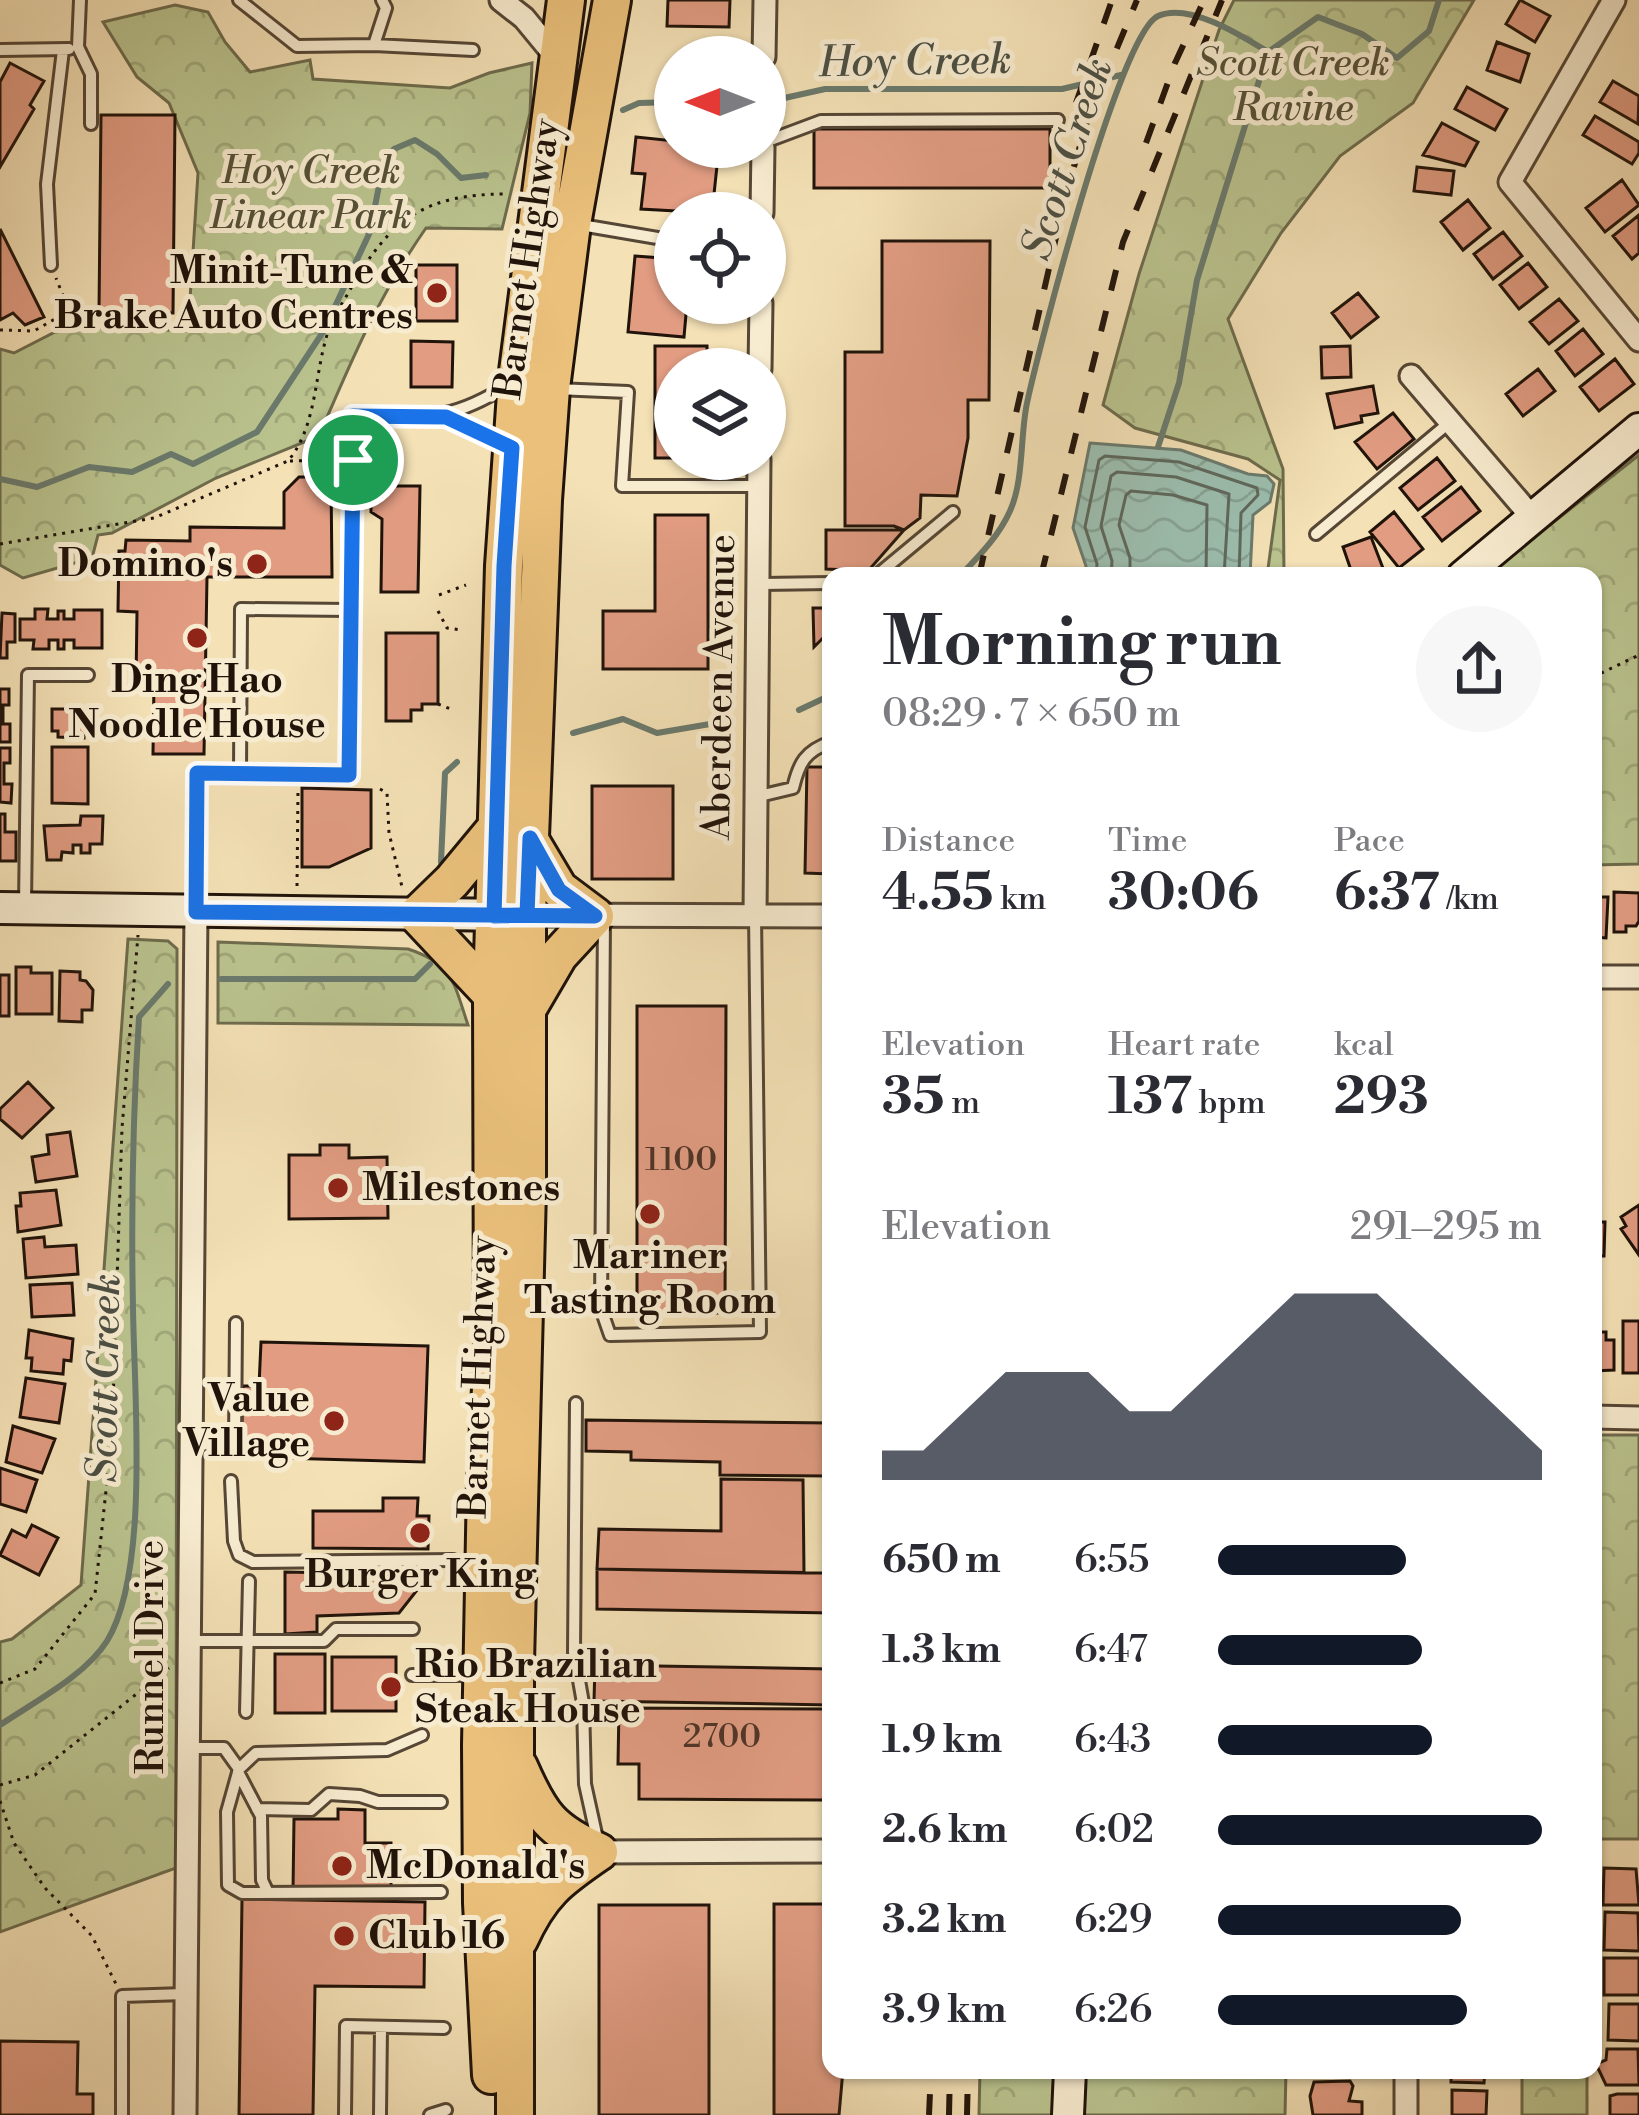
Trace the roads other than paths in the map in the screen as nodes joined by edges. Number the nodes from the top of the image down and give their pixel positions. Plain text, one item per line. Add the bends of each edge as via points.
1 (80, 0) edge
2 (239, 0) edge
3 (382, 0) edge
4 (501, 0) edge
5 (566, 0) edge
6 (612, 0) edge
7 (765, 0) edge
8 (1614, 0) edge
9 (764, 36) edge
10 (374, 45) junction
11 (79, 47) junction
12 (0, 50) edge
13 (63, 50) junction
14 (473, 50) dead end
15 (557, 58) junction
16 (1058, 120) dead end
17 (91, 124) dead end
18 (786, 136) edge
19 (572, 224) junction
20 (654, 238) edge
21 (51, 265) road end
22 (1639, 340) edge
23 (1411, 376) dead end
24 (534, 384) junction
25 (446, 417) junction
26 (1450, 422) junction
27 (1639, 429) edge
28 (512, 448) junction
29 (758, 480) edge
30 (758, 486) junction
31 (953, 512) dead end
32 (1531, 516) junction
33 (1316, 534) dead end
34 (887, 567) edge
35 (1473, 567) edge
36 (757, 584) junction
37 (822, 584) edge
38 (351, 610) junction
39 (88, 675) dead end
40 (822, 745) edge
41 (240, 773) junction
42 (755, 797) junction
43 (513, 833) junction
44 (410, 901) junction
45 (13, 908) edge
46 (196, 912) junction
47 (510, 915) junction
48 (755, 915) junction
49 (600, 916) junction
50 (822, 916) edge
51 (1602, 977) edge
52 (1639, 977) edge
53 (492, 995) junction
54 (527, 1010) junction
55 (236, 1323) dead end
56 (576, 1403) dead end
57 (1602, 1417) edge
58 (1639, 1418) edge
59 (189, 1444) junction
60 (231, 1481) dead end
61 (453, 1560) dead end
62 (249, 1581) dead end
63 (413, 1629) dead end
64 (247, 1641) junction
65 (187, 1648) junction
66 (412, 1675) dead end
67 (482, 1675) junction
68 (246, 1712) dead end
69 (422, 1735) dead end
70 (186, 1748) junction
71 (515, 1758) junction
72 (238, 1770) junction
73 (441, 1802) dead end
74 (257, 1809) junction
75 (481, 1824) junction
76 (515, 1850) junction
77 (822, 1851) edge
78 (599, 1852) junction
79 (441, 1892) dead end
80 (268, 1893) junction
81 (515, 1949) junction
82 (185, 1994) junction
83 (381, 2027) junction
84 (444, 2027) dead end
85 (1069, 2079) edge
86 (1406, 2079) edge
87 (446, 2110) dead end
88 (122, 2115) edge
89 (185, 2115) edge
90 (345, 2115) edge
91 (380, 2115) edge
92 (430, 2115) edge
93 (490, 2115) edge
94 (515, 2115) edge
95 (1067, 2115) edge
96 (1406, 2115) edge

1 - 11 lane
2 - 10 lane via 297,46
3 - 10 lane
4 - 15 street
5 - 15 main road, Barnet Highway
6 - 19 main road, Barnet Highway
7 - 9 street
8 - 22 street via 1510,182
10 - 14 lane
11 - 13 lane
11 - 17 lane via 91,74
12 - 13 lane
13 - 21 lane via 47,184
15 - 24 main road, Barnet Highway
16 - 18 lane via 820,121
19 - 20 lane
19 - 24 main road, Barnet Highway
23 - 26 street
24 - 25 lane
24 - 28 main road, Barnet Highway
24 - 30 lane via 628,392 622,486
24 - 43 main road, Barnet Highway
25 - 28 lane
25 - 38 lane via 353,416
26 - 32 street
26 - 33 lane
27 - 32 street
28 - 43 main road, Barnet Highway via 504,566
29 - 30 street, Aberdeen Avenue
30 - 36 street, Aberdeen Avenue
31 - 34 lane
32 - 35 street
36 - 37 lane
36 - 42 street, Aberdeen Avenue
38 - 41 lane via 241,609
38 - 41 lane via 349,775
39 - 45 lane via 28,675
40 - 42 lane via 799,763 793,788
41 - 46 lane via 197,773
42 - 48 street, Aberdeen Avenue
43 - 44 main road via 452,881
43 - 47 main road, Barnet Highway
43 - 49 main road via 559,890
44 - 46 street
44 - 47 street
44 - 53 main road
45 - 46 street
46 - 59 street, Runnel Drive
47 - 49 street
47 - 53 main road, Barnet Highway
47 - 54 main road, Barnet Highway
48 - 49 street
48 - 49 lane via 760,1332 610,1335 601,1309
48 - 50 street
49 - 54 main road via 559,955
51 - 52 street
53 - 67 main road, Barnet Highway via 493,1350
54 - 71 main road, Barnet Highway
55 - 59 lane via 235,1445
56 - 78 lane via 574,1652
57 - 58 street
59 - 65 street, Runnel Drive
60 - 61 lane via 234,1541 253,1562
62 - 64 lane
63 - 64 lane
64 - 65 lane
64 - 68 lane
65 - 70 street, Runnel Drive
66 - 67 lane
67 - 75 main road, Barnet Highway
69 - 72 lane via 387,1750 256,1753
70 - 72 lane via 224,1748
70 - 82 street, Runnel Drive
71 - 76 main road, Barnet Highway
71 - 78 main road via 550,1824
72 - 74 lane
72 - 80 lane via 227,1812 229,1885
73 - 74 lane via 329,1794 311,1810
74 - 80 lane
75 - 76 main road
75 - 93 main road, Barnet Highway
76 - 78 main road
76 - 81 main road, Barnet Highway
77 - 78 street
78 - 81 main road via 549,1888
79 - 80 lane
81 - 94 main road, Barnet Highway
82 - 88 lane via 122,1996
82 - 89 street, Runnel Drive
83 - 84 lane
83 - 90 lane via 346,2026
83 - 91 lane
85 - 95 street
86 - 96 street
87 - 92 lane

